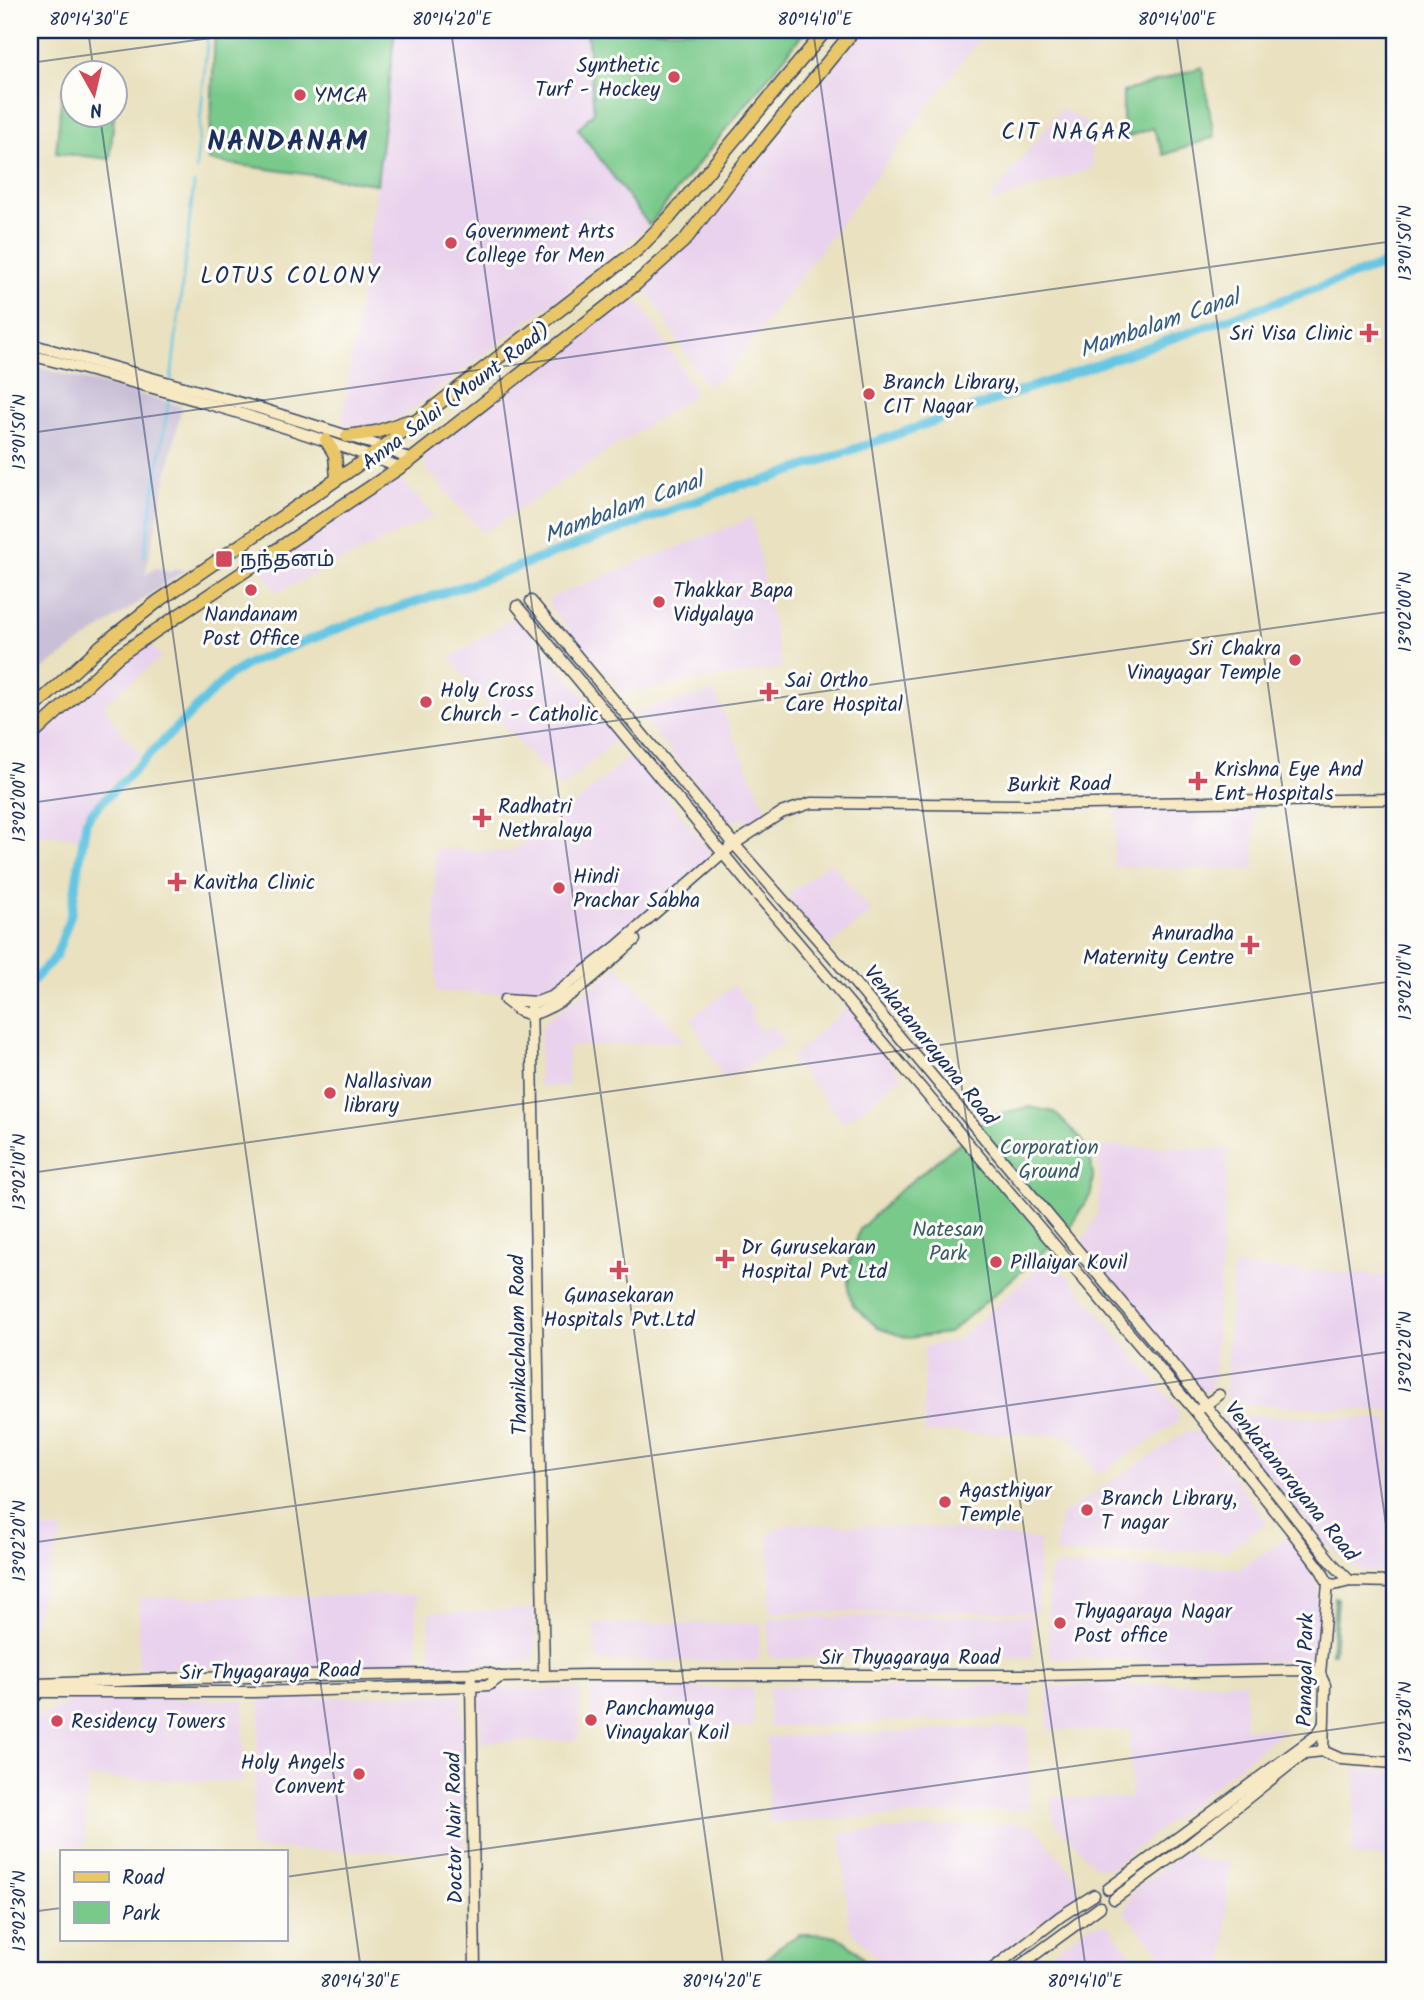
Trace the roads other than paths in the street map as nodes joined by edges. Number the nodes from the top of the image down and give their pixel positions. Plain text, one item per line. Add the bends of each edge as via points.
1 (826, 30) edge
2 (854, 30) edge
3 (30, 344) edge
4 (30, 355) edge
5 (425, 413) junction
6 (347, 436) junction
7 (326, 440) junction
8 (383, 447) junction
9 (371, 456) junction
10 (405, 463) junction
11 (337, 478) junction
12 (531, 601) dead end
13 (517, 606) dead end
14 (30, 711) edge
15 (30, 737) edge
16 (1394, 799) edge
17 (787, 811) junction
18 (737, 846) junction
19 (725, 857) junction
20 (531, 1003) junction
21 (531, 1015) junction
22 (1219, 1395) dead end
23 (1201, 1409) junction
24 (1238, 1411) dead end
25 (1248, 1440) dead end
26 (1350, 1581) junction
27 (1394, 1582) edge
28 (1328, 1583) junction
29 (1320, 1674) junction
30 (544, 1675) junction
31 (471, 1680) junction
32 (34, 1689) edge
33 (1323, 1725) junction
34 (1323, 1751) junction
35 (1394, 1763) edge
36 (1111, 1894) junction
37 (1094, 1895) junction
38 (1100, 1907) junction
39 (475, 1970) edge
40 (991, 1970) edge
41 (1014, 1970) edge

1 - 5 main road, Anna Salai (Mount Road) via 637,250
2 - 10 main road, Anna Salai (Mount Road) via 685,240 637,283
3 - 6 main road
4 - 7 main road
5 - 6 main road via 390,428
5 - 8 main road, Anna Salai (Mount Road)
6 - 8 main road
7 - 9 main road
7 - 11 main road via 335,455
8 - 9 main road, Anna Salai (Mount Road)
8 - 10 main road
9 - 10 main road
9 - 11 main road, Anna Salai (Mount Road)
10 - 15 main road, Anna Salai (Mount Road) via 118,656
11 - 14 main road, Anna Salai (Mount Road) via 157,602
12 - 18 main road, Venkatanarayana Road
13 - 19 main road, Venkatanarayana Road
16 - 17 main road, Burkit Road via 811,803
17 - 18 main road
17 - 18 main road, Burkit Road
18 - 19 main road
18 - 23 main road, Venkatanarayana Road via 1182,1375
19 - 20 main road via 553,996
19 - 21 main road via 576,991
19 - 23 main road, Venkatanarayana Road
20 - 21 main road
20 - 21 main road via 505,1000
21 - 30 main road, Thanikachalam Road
22 - 23 main road
23 - 26 main road, Venkatanarayana Road
23 - 28 main road, Venkatanarayana Road
24 - 25 main road
26 - 27 main road, Panagal Park
26 - 28 main road, Panagal Park
28 - 29 main road, Panagal Park
29 - 30 main road, Sir Thyagaraya Road via 1295,1670
29 - 33 main road, Panagal Park via 1325,1685
30 - 31 main road, Sir Thyagaraya Road via 500,1677 487,1673
31 - 32 main road, Sir Thyagaraya Road via 194,1678
31 - 39 main road, Doctor Nair Road
33 - 34 main road, Panagal Park
33 - 36 main road via 1317,1735
34 - 35 main road, Panagal Park via 1341,1759
34 - 36 main road via 1305,1753 1191,1843
36 - 37 main road via 1102,1889
36 - 38 main road via 1108,1907
37 - 38 main road
37 - 40 main road
38 - 41 main road

